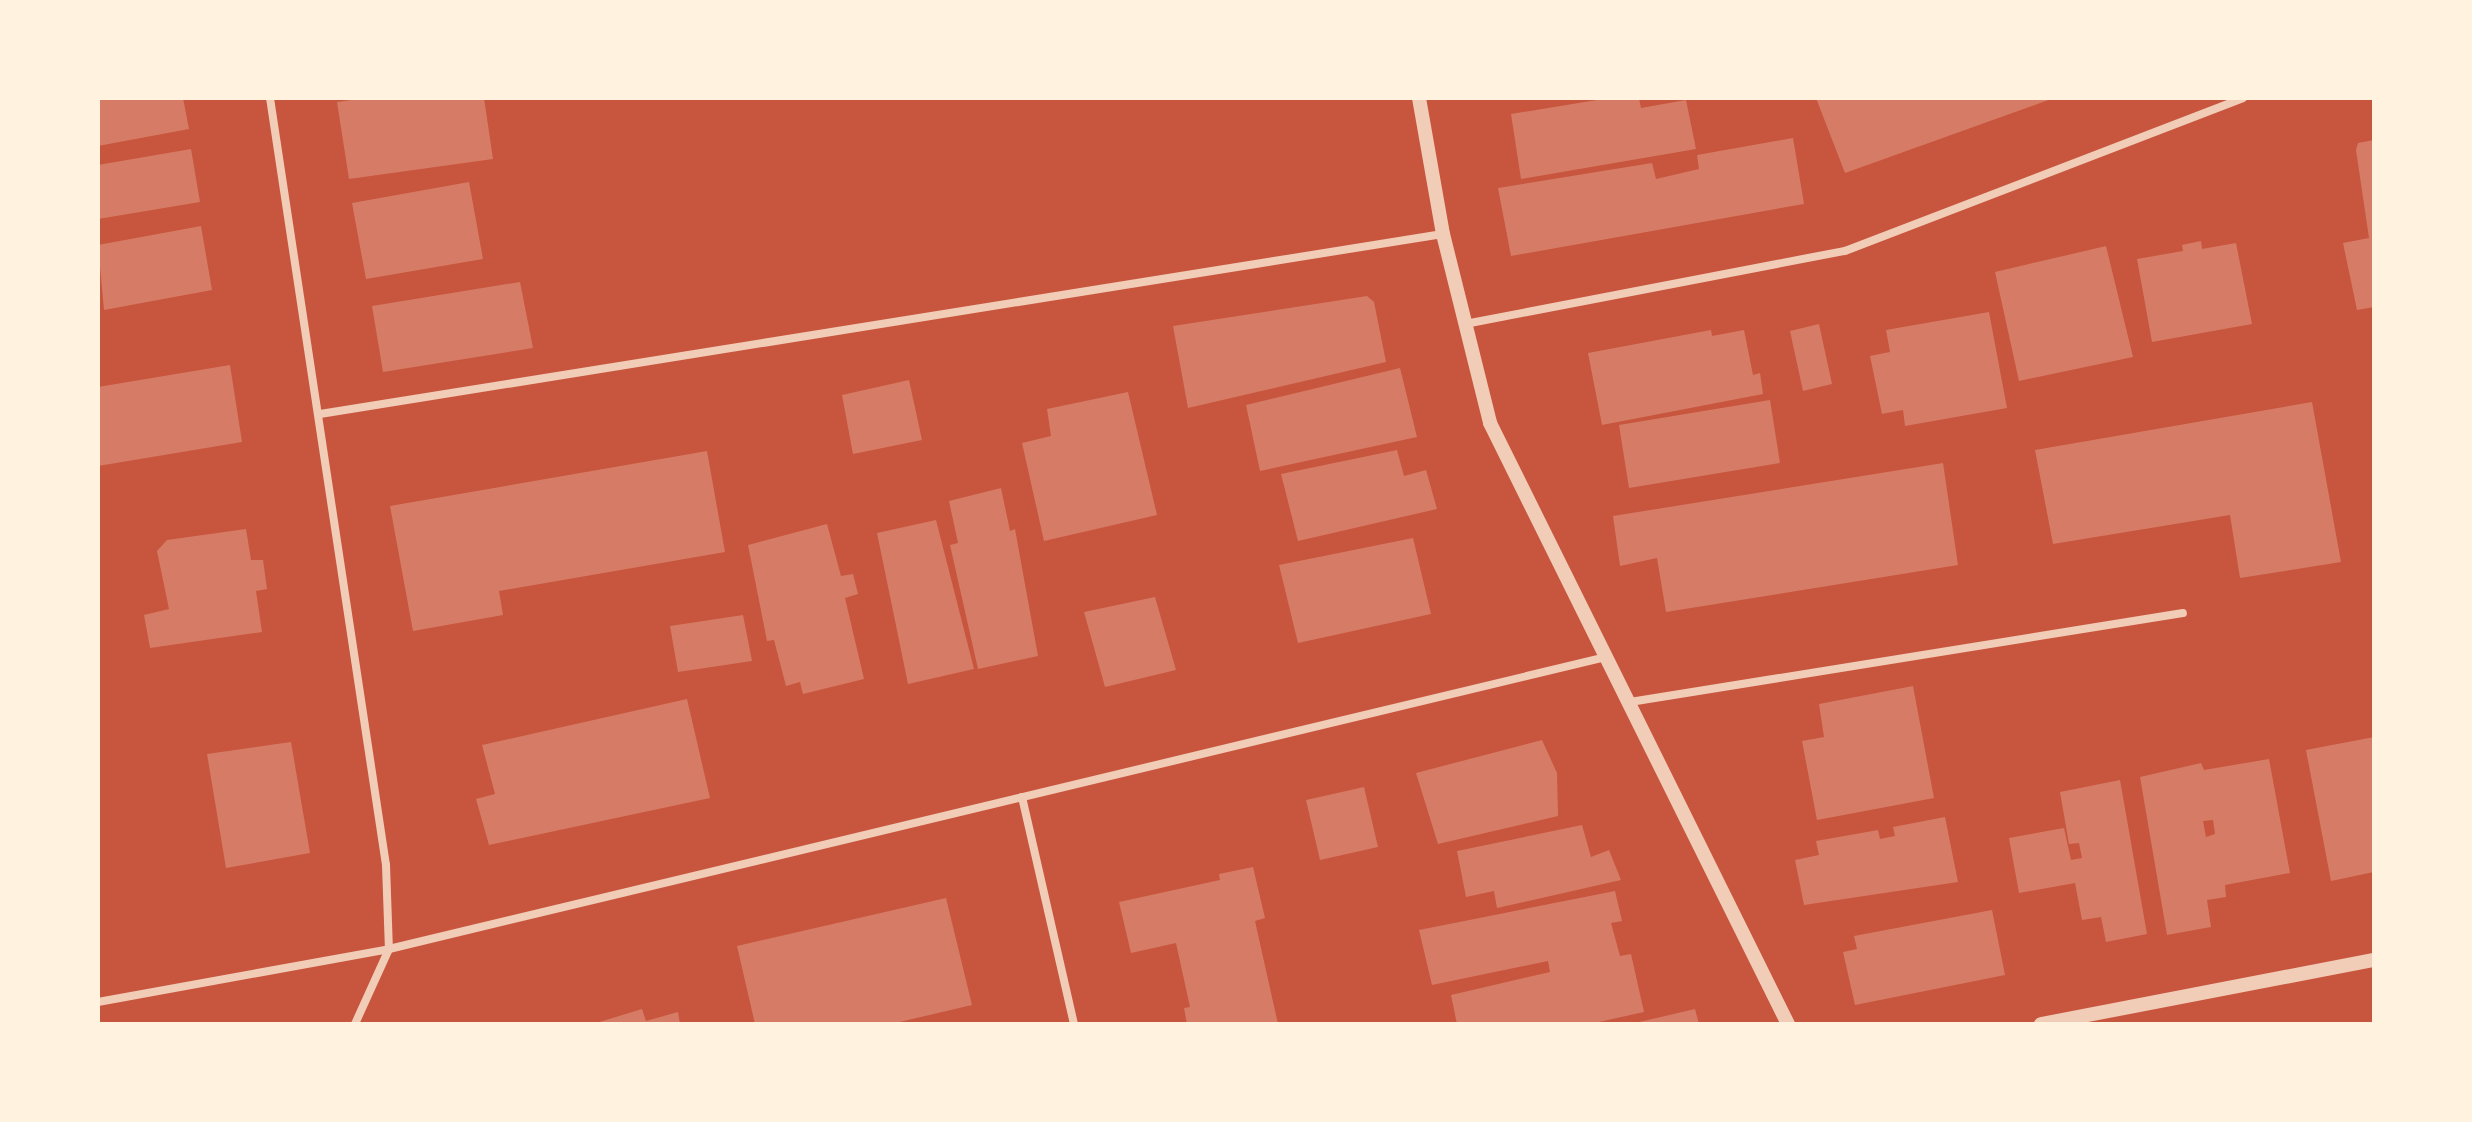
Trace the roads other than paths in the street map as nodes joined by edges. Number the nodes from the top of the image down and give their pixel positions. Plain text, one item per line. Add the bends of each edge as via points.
1 (270, 98) edge
2 (1419, 98) edge
3 (2243, 98) edge
4 (1443, 234) junction
5 (1465, 324) junction
6 (320, 414) junction
7 (2183, 613) dead end
8 (1606, 657) junction
9 (1630, 702) junction
10 (1022, 797) junction
11 (389, 949) junction
12 (2374, 960) edge
13 (98, 1002) edge
14 (355, 1024) edge
15 (1074, 1024) edge
16 (1788, 1024) edge
17 (2041, 1024) edge

1 - 6 street
2 - 4 street
3 - 5 street via 1845,251
4 - 5 street
4 - 6 street
5 - 8 street via 1490,423
6 - 11 street via 386,865
7 - 9 street
8 - 9 street
8 - 10 street
9 - 16 street
10 - 11 street
10 - 15 street
11 - 13 street
11 - 14 street
12 - 17 street

